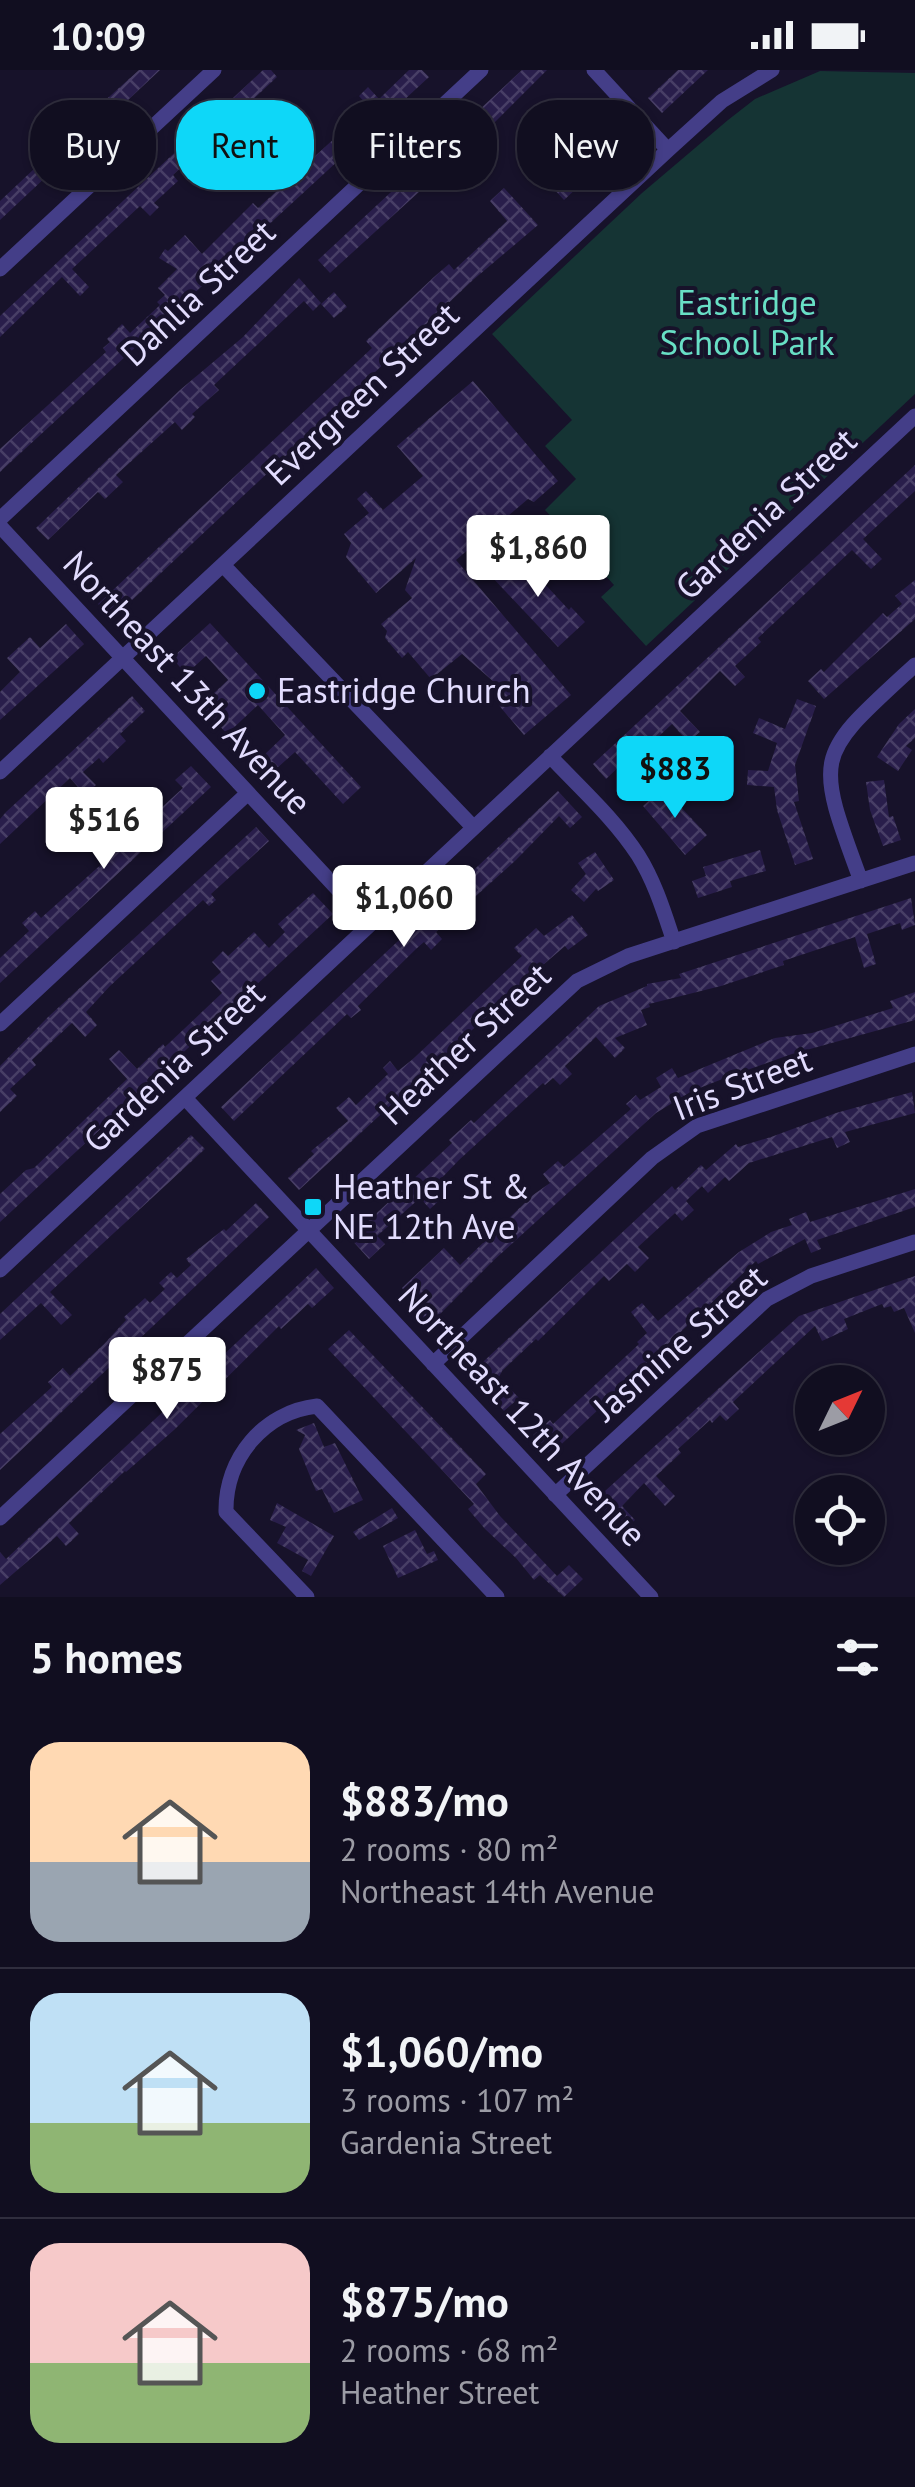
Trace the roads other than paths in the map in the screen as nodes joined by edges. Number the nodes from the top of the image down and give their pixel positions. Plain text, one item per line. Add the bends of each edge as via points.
1 (214, 70) edge
2 (481, 70) edge
3 (594, 70) edge
4 (772, 70) edge
5 (668, 150) junction
6 (0, 269) edge
7 (915, 416) edge
8 (0, 522) edge
9 (223, 565) junction
10 (122, 658) junction
11 (915, 665) edge
12 (550, 756) junction
13 (0, 772) edge
14 (248, 793) junction
15 (473, 827) junction
16 (915, 863) edge
17 (861, 881) junction
18 (370, 924) junction
19 (674, 942) junction
20 (0, 1024) edge
21 (915, 1054) edge
22 (186, 1098) junction
23 (308, 1230) junction
24 (915, 1242) edge
25 (0, 1270) edge
26 (433, 1364) junction
27 (555, 1494) junction
28 (0, 1518) edge
29 (307, 1597) edge
30 (496, 1597) edge
31 (652, 1597) edge

1 - 6 street
2 - 8 street, Dahlia Street
3 - 5 street
4 - 5 street, Evergreen Street via 722,102
5 - 9 street, Evergreen Street
7 - 12 street, Gardenia Street
8 - 10 street, Northeast 13th Avenue
9 - 10 street, Evergreen Street
9 - 15 street
10 - 13 street, Evergreen Street
10 - 14 street, Northeast 13th Avenue
11 - 17 street via 855,720 833,752 832,803
12 - 15 street, Gardenia Street
12 - 19 street via 639,857
14 - 18 street, Northeast 13th Avenue
14 - 20 street
15 - 18 street, Gardenia Street
16 - 17 street, Heather Street
17 - 19 street, Heather Street
18 - 22 street, Gardenia Street
19 - 23 street, Heather Street via 577,982
21 - 26 street, Iris Street via 684,1134
22 - 23 street, Northeast 12th Avenue
22 - 25 street, Gardenia Street
23 - 26 street, Northeast 12th Avenue
23 - 28 street, Heather Street
24 - 27 street, Jasmine Street via 811,1276 766,1300
26 - 27 street, Northeast 12th Avenue
27 - 31 street, Northeast 12th Avenue
29 - 30 street via 226,1512 226,1489 242,1452 265,1428 294,1408 318,1406

